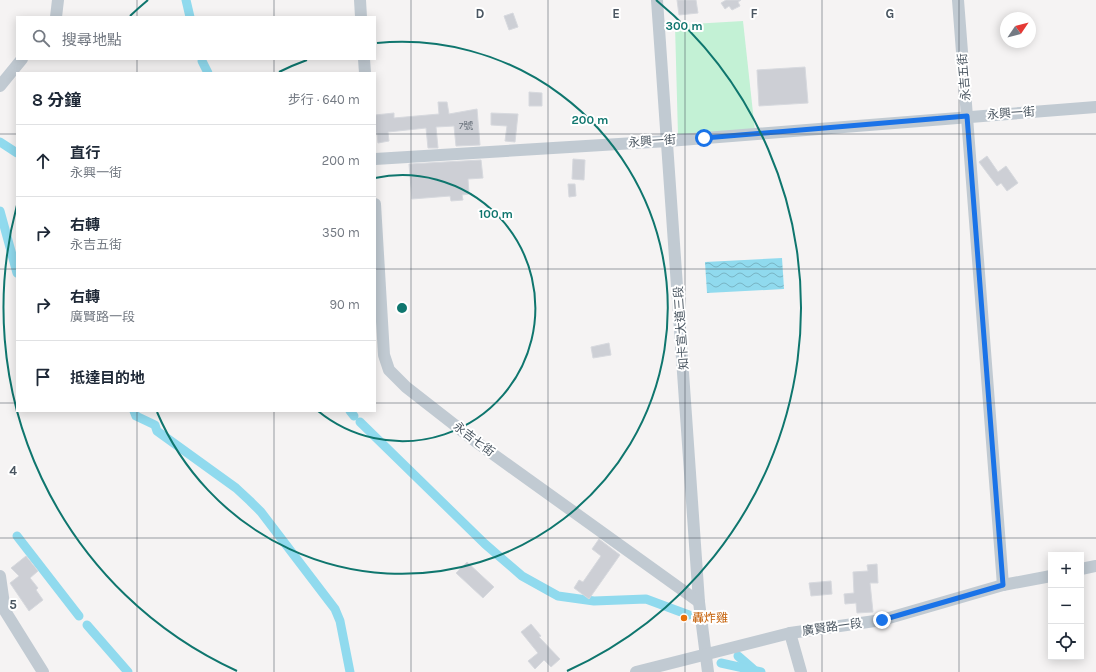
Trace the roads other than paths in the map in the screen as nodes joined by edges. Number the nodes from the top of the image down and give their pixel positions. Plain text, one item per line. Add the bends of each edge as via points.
1 (58, 0) edge
2 (360, 0) edge
3 (656, 0) edge
4 (958, 0) edge
5 (56, 16) edge
6 (361, 16) edge
7 (21, 60) edge
8 (364, 60) edge
9 (365, 72) edge
10 (0, 86) edge
11 (1096, 107) edge
12 (967, 116) junction
13 (668, 141) junction
14 (376, 159) edge
15 (376, 221) edge
16 (1096, 566) edge
17 (1084, 568) edge
18 (0, 576) edge
19 (1048, 577) edge
20 (1003, 585) junction
21 (699, 602) junction
22 (790, 633) junction
23 (706, 656) junction
24 (43, 672) edge
25 (636, 672) edge
26 (708, 672) edge
27 (801, 672) edge

1 - 5 street
2 - 6 street
3 - 13 street, 知卡宣大道三段
4 - 12 street, 永吉五街
7 - 10 street
8 - 9 street
11 - 12 street, 永興一街
12 - 13 street, 永興一街
12 - 20 street, 永吉五街
13 - 14 street, 永興一街
13 - 21 street, 知卡宣大道三段
15 - 21 street, 永吉七街 via 384,354 389,370 406,387 479,444
16 - 17 street
18 - 24 street via 5,611
19 - 20 street, 廣賢路一段
20 - 22 street, 廣賢路一段 via 882,620
21 - 23 street, 知卡宣大道三段
22 - 23 street, 廣賢路一段
22 - 27 street
23 - 25 street, 廣賢路一段
23 - 26 street, 知卡宣大道三段

